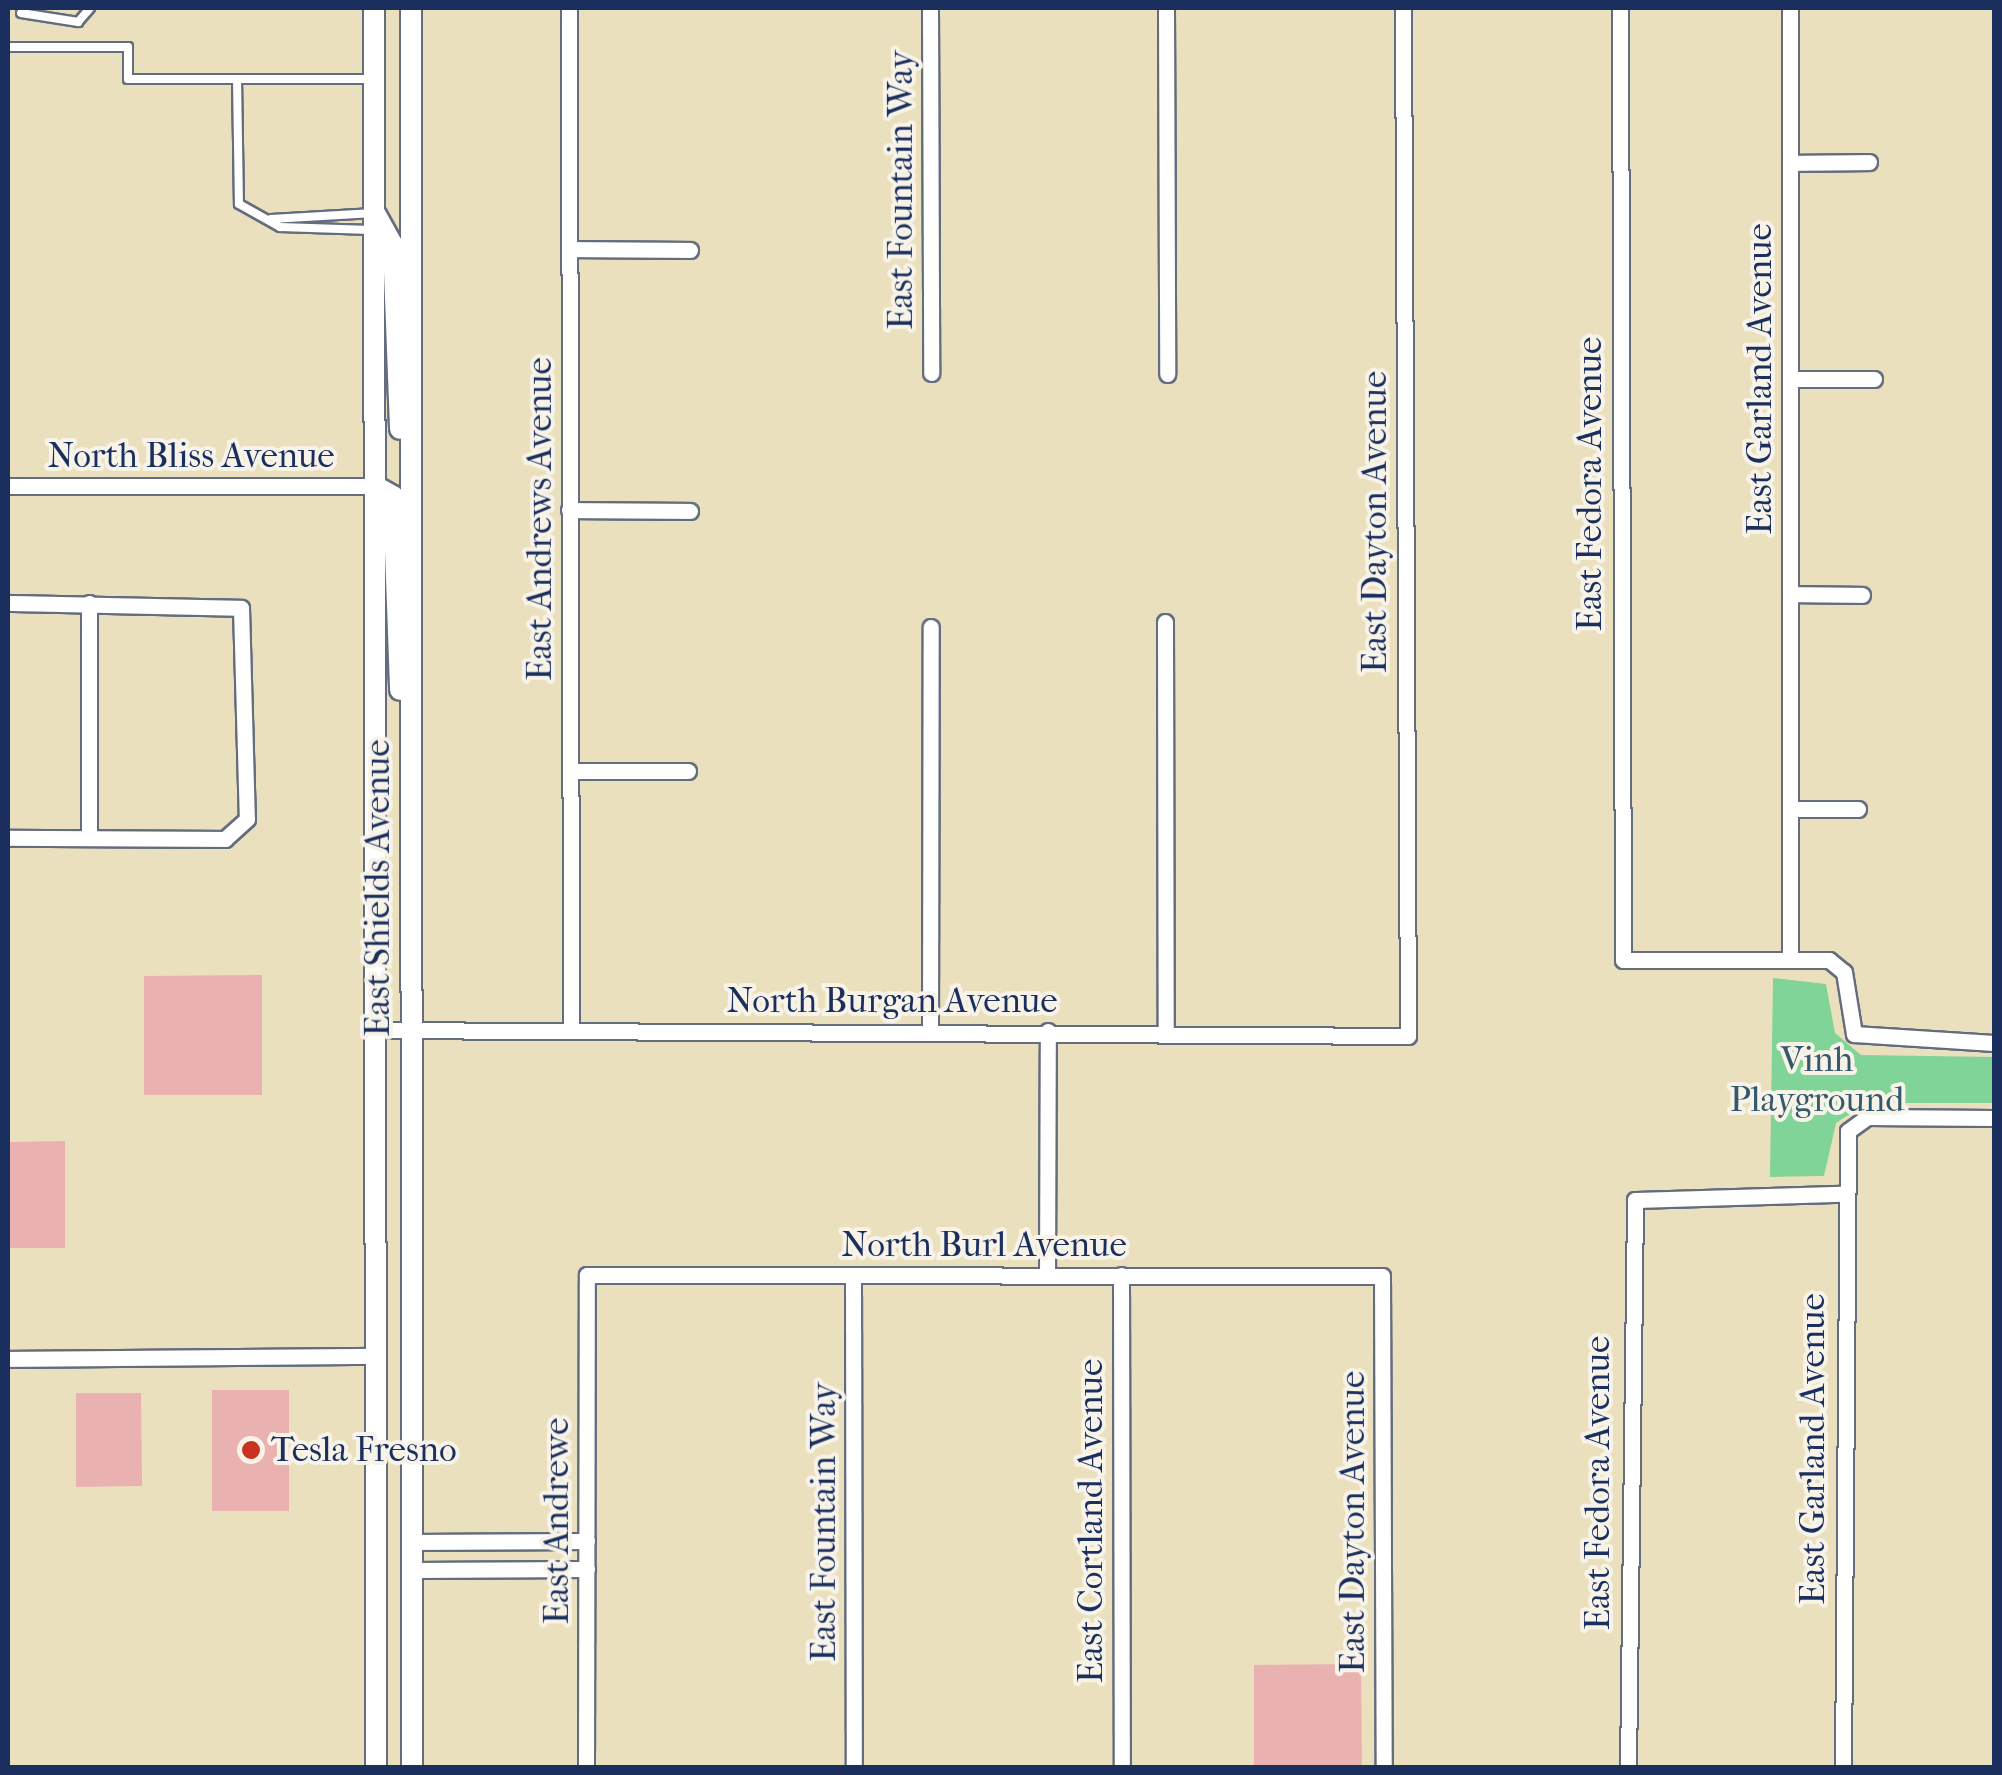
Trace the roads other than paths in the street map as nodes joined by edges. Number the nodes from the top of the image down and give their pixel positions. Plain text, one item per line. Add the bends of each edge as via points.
1 (90, 8) edge
2 (374, 8) edge
3 (411, 8) edge
4 (569, 8) edge
5 (930, 8) edge
6 (1166, 8) edge
7 (1403, 8) edge
8 (1620, 8) edge
9 (1790, 8) edge
10 (21, 13) dead end
11 (8, 47) edge
12 (237, 79) junction
13 (374, 79) junction
14 (1869, 162) dead end
15 (1790, 163) junction
16 (271, 219) junction
17 (376, 221) junction
18 (569, 249) junction
19 (690, 250) dead end
20 (931, 373) dead end
21 (1166, 374) dead end
22 (1790, 378) junction
23 (1874, 379) dead end
24 (409, 480) junction
25 (8, 486) edge
26 (375, 486) junction
27 (569, 510) junction
28 (690, 511) dead end
29 (1790, 594) junction
30 (1862, 595) dead end
31 (8, 603) edge
32 (89, 603) junction
33 (1165, 622) dead end
34 (931, 627) dead end
35 (409, 741) junction
36 (570, 771) junction
37 (688, 771) dead end
38 (1790, 809) junction
39 (1858, 810) dead end
40 (8, 838) edge
41 (90, 838) junction
42 (1790, 960) junction
43 (376, 1030) junction
44 (411, 1030) junction
45 (571, 1031) junction
46 (1048, 1031) junction
47 (930, 1032) junction
48 (1166, 1032) junction
49 (1408, 1036) joint
50 (1994, 1043) edge
51 (1994, 1118) edge
52 (1843, 1194) junction
53 (587, 1275) joint
54 (853, 1276) junction
55 (1047, 1276) junction
56 (1121, 1276) junction
57 (1382, 1276) joint
58 (377, 1356) junction
59 (8, 1359) edge
60 (587, 1541) junction
61 (411, 1542) junction
62 (412, 1570) junction
63 (587, 1570) junction
64 (376, 1768) edge
65 (412, 1768) edge
66 (586, 1768) edge
67 (854, 1768) edge
68 (1122, 1768) edge
69 (1384, 1768) edge
70 (1628, 1768) edge
71 (1842, 1768) edge

1 - 10 lane via 78,22
2 - 13 main road, East Shields Avenue
3 - 24 main road, East Shields Avenue
4 - 18 street, East Andrews Avenue
5 - 20 street, East Fountain Way
6 - 21 street
7 - 49 street, East Dayton Avenue
8 - 42 street, East Fedora Avenue via 1623,960
9 - 15 street, East Garland Avenue
11 - 12 lane via 128,47 128,79
12 - 13 lane
12 - 16 lane via 239,204
13 - 17 main road, East Shields Avenue
14 - 15 street
15 - 22 street, East Garland Avenue
16 - 17 lane
16 - 17 lane via 294,230
17 - 24 main road via 393,245 394,396
17 - 26 main road, East Shields Avenue
18 - 19 street
18 - 27 street, East Andrews Avenue
22 - 23 street
22 - 29 street, East Garland Avenue
24 - 35 main road, East Shields Avenue
25 - 26 street, North Bliss Avenue
26 - 35 main road via 393,496 394,656
26 - 43 main road, East Shields Avenue
27 - 28 street
27 - 36 street, East Andrews Avenue
29 - 30 street
29 - 38 street, East Garland Avenue
31 - 32 street
32 - 41 street
32 - 41 street via 241,608 240,834
33 - 48 street
34 - 47 street
35 - 44 main road, East Shields Avenue
36 - 37 street
36 - 45 street, East Andrews Avenue
38 - 39 street
38 - 42 street, East Garland Avenue
40 - 41 street
42 - 50 street via 1829,960 1844,972 1846,1017 1870,1042
43 - 44 street, North Burgan Avenue
43 - 58 main road, East Shields Avenue
44 - 45 street, North Burgan Avenue
44 - 61 main road, East Shields Avenue
45 - 47 street, North Burgan Avenue
46 - 47 street, North Burgan Avenue
46 - 48 street, North Burgan Avenue
46 - 55 street
48 - 49 street, North Burgan Avenue
51 - 52 street, East Garland Avenue via 1867,1118 1848,1130
52 - 70 street, East Fedora Avenue via 1635,1200
52 - 71 street, East Garland Avenue
53 - 54 street, North Burl Avenue
53 - 60 street, East Andrewe
54 - 55 street, North Burl Avenue
54 - 67 street, East Fountain Way
55 - 56 street, North Burl Avenue
56 - 57 street, North Burl Avenue
56 - 68 street, East Cortland Avenue
57 - 69 street, East Dayton Avenue
58 - 59 street
58 - 64 main road, East Shields Avenue
60 - 61 street
60 - 63 street, East Andrewe
61 - 62 main road, East Shields Avenue
62 - 63 street
62 - 65 main road, East Shields Avenue
63 - 66 street, East Andrewe

